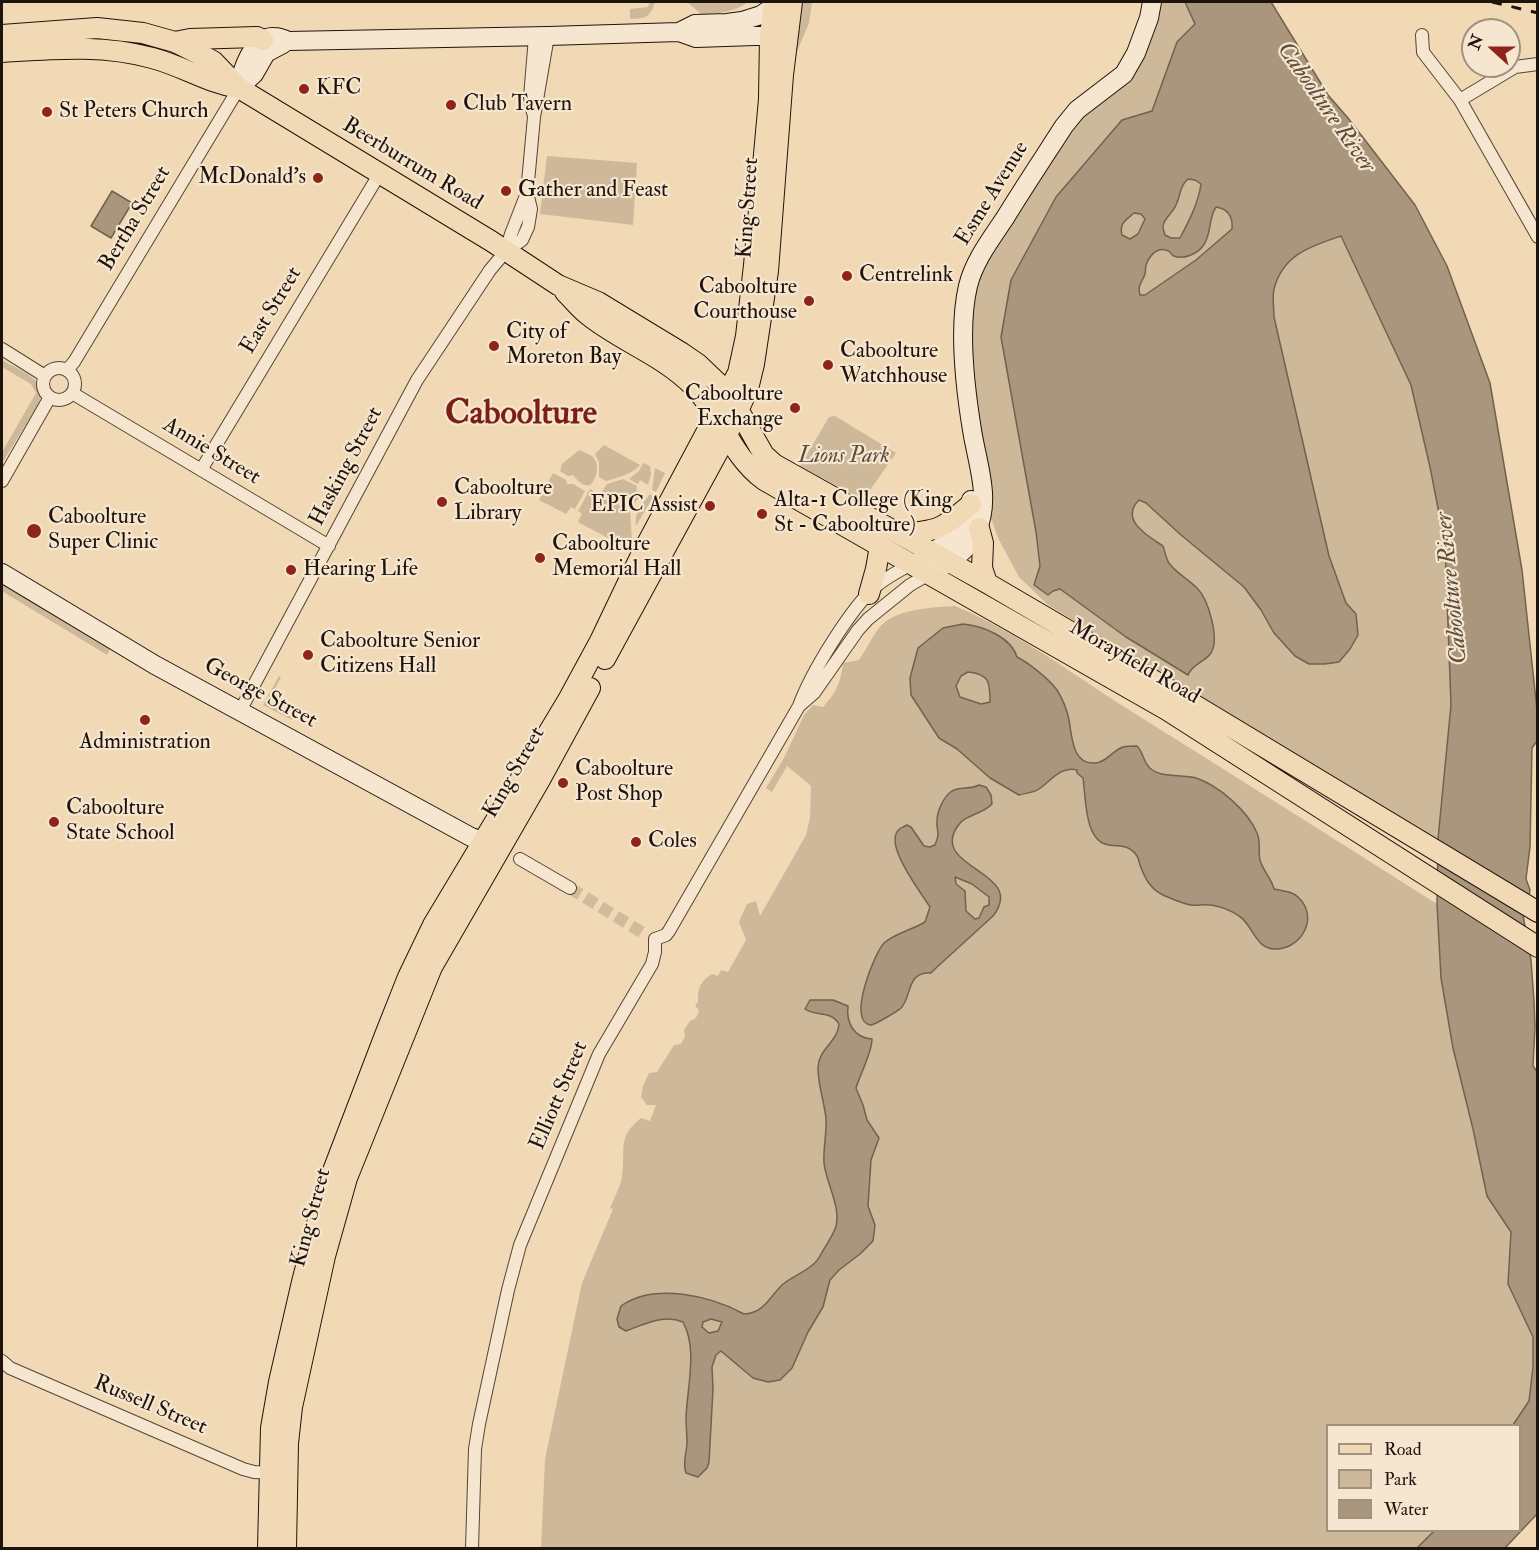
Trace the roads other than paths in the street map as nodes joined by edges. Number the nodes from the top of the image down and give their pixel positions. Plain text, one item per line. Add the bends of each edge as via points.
1 (792, 2) edge
2 (1152, 2) edge
3 (773, 4) edge
4 (788, 26) junction
5 (679, 32) junction
6 (2, 35) edge
7 (1422, 35) dead end
8 (770, 36) junction
9 (541, 37) junction
10 (263, 40) junction
11 (288, 41) junction
12 (175, 42) junction
13 (2, 52) edge
14 (1538, 64) edge
15 (239, 88) junction
16 (1460, 100) junction
17 (380, 173) junction
18 (1538, 237) edge
19 (506, 251) junction
20 (558, 285) junction
21 (2, 349) edge
22 (67, 370) junction
23 (45, 376) junction
24 (72, 393) junction
25 (51, 397) junction
26 (733, 403) junction
27 (716, 418) junction
28 (726, 437) junction
29 (974, 447) junction
30 (201, 470) junction
31 (2, 481) edge
32 (971, 504) junction
33 (978, 528) junction
34 (900, 534) junction
35 (329, 546) junction
36 (880, 546) junction
37 (941, 557) junction
38 (911, 564) junction
39 (2, 573) edge
40 (929, 574) junction
41 (987, 583) junction
42 (869, 594) junction
43 (799, 706) junction
44 (240, 711) junction
45 (503, 850) junction
46 (570, 888) tunnel mouth
47 (1538, 912) edge
48 (1538, 947) edge
49 (2, 1362) edge
50 (278, 1473) junction
51 (268, 1548) edge
52 (286, 1548) edge
53 (472, 1548) edge

1 - 4 main road, King Street
2 - 29 street, Esme Avenue via 1136,53 1124,74 1077,110 1064,126 979,259 969,284 962,333
3 - 5 street via 761,15 742,21 695,24
3 - 8 main road, King Street
4 - 8 street
4 - 26 main road, King Street via 768,271 754,364 746,394
5 - 8 street via 696,38
5 - 9 street
6 - 12 main road, Beerburrum Road via 104,28
7 - 16 street via 1424,52
8 - 26 main road, King Street via 769,99 746,336
9 - 11 street
9 - 19 street via 527,192
10 - 11 street via 275,37
10 - 12 main road via 257,37
10 - 15 street via 243,67
11 - 15 street via 270,50
12 - 15 main road, Beerburrum Road via 213,61
13 - 15 main road, Beerburrum Road via 116,50 160,60 217,84
14 - 16 street via 1515,67
15 - 17 main road, Beerburrum Road
15 - 22 street, Bertha Street
16 - 18 street
17 - 19 main road, Beerburrum Road
17 - 30 street, East Street
19 - 20 main road, Beerburrum Road
19 - 35 street, Hasking Street via 423,371
20 - 26 main road, Beerburrum Road via 598,302 682,353 706,371
20 - 27 main road, Beerburrum Road via 588,315 675,370
21 - 23 street
22 - 23 street via 55,369
22 - 24 street via 74,380
23 - 25 street via 44,390
24 - 25 street via 60,400
24 - 30 street, Annie Street
25 - 31 street
26 - 27 main road, King Street
26 - 28 main road, King Street
26 - 34 main road, Morayfield Road via 764,455 774,464
27 - 28 main road, Morayfield Road
27 - 45 main road, King Street via 568,700
28 - 36 main road, Morayfield Road via 742,461 764,480
28 - 45 main road, King Street
29 - 32 street, Esme Avenue
29 - 33 street, Esme Avenue via 983,497
30 - 35 street, Annie Street
32 - 34 main road via 943,527
32 - 37 street, Esme Avenue via 960,531 946,544
33 - 37 street, Esme Avenue via 968,547
33 - 41 main road
34 - 37 main road, Morayfield Road
35 - 44 street, Hasking Street
36 - 38 main road, Morayfield Road
36 - 42 main road
37 - 38 street
37 - 40 street
37 - 41 main road, Morayfield Road
38 - 40 main road, Morayfield Road
38 - 42 street, Elliott Street
39 - 44 street, George Street
40 - 43 street, Elliott Street via 868,619 814,693
40 - 48 main road, Morayfield Road via 1167,710
41 - 47 main road, Morayfield Road
42 - 43 street, Elliott Street via 840,632 806,687
43 - 53 street, Elliott Street via 669,931 651,937 655,952 652,964 599,1054 520,1245 478,1424
44 - 45 street, George Street
45 - 46 street
45 - 50 main road, King Street via 425,982 347,1178 328,1241
49 - 50 street, Russell Street via 243,1469
50 - 51 main road, King Street
50 - 52 main road, King Street

